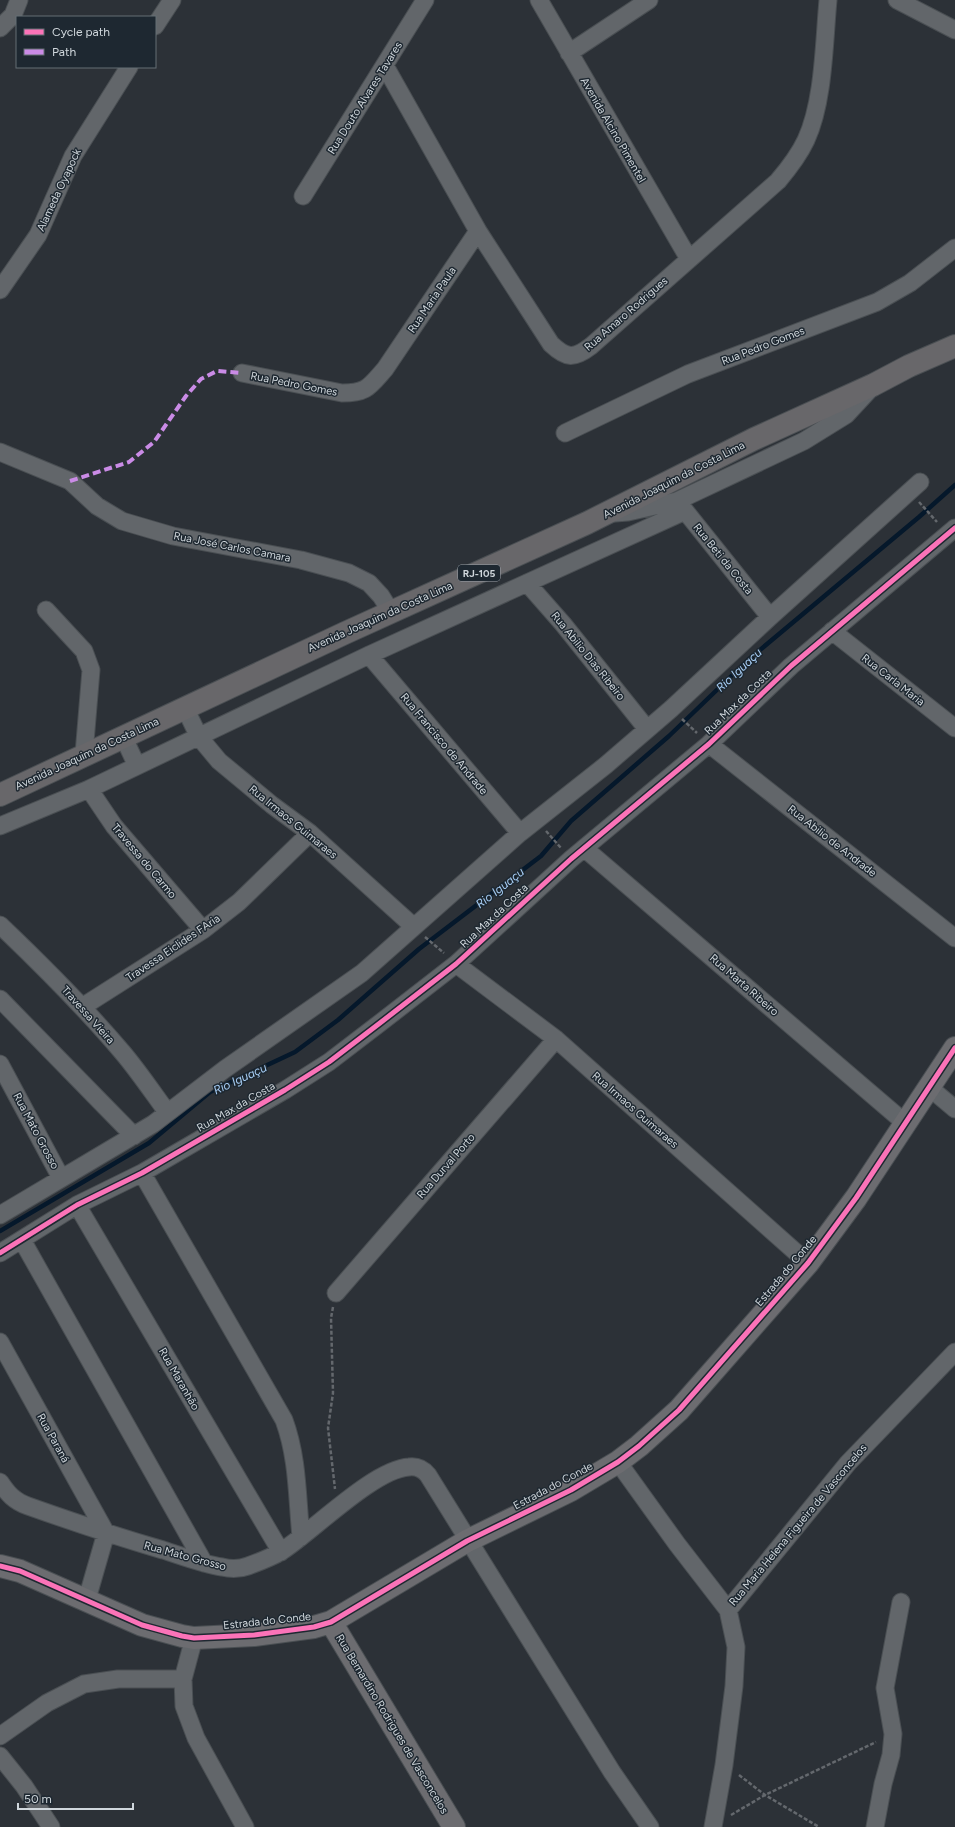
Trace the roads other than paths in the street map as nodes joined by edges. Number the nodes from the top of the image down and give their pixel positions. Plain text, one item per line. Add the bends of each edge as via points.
1 (19, 0) edge
2 (172, 0) edge
3 (425, 0) edge
4 (539, 0) edge
5 (649, 0) edge
6 (828, 0) edge
7 (897, 0) edge
8 (156, 24) edge
9 (0, 28) edge
10 (955, 30) edge
11 (569, 53) junction
12 (385, 66) junction
13 (128, 68) edge
14 (303, 196) dead end
15 (478, 231) junction
16 (955, 248) edge
17 (689, 259) junction
18 (0, 290) edge
19 (955, 346) edge
20 (385, 369) joint
21 (242, 373) dead end
22 (873, 385) junction
23 (565, 433) dead end
24 (0, 452) edge
25 (918, 490) road end
26 (681, 506) junction
27 (607, 514) junction
28 (948, 527) edge
29 (527, 583) junction
30 (46, 610) dead end
31 (391, 612) junction
32 (770, 617) junction
33 (832, 631) junction
34 (369, 655) junction
35 (185, 708) junction
36 (955, 728) edge
37 (647, 729) junction
38 (123, 736) junction
39 (199, 737) junction
40 (703, 739) junction
41 (84, 754) junction
42 (137, 766) junction
43 (89, 789) junction
44 (0, 795) edge
45 (0, 826) edge
46 (310, 833) junction
47 (520, 833) junction
48 (584, 848) junction
49 (0, 925) edge
50 (203, 930) junction
51 (418, 931) junction
52 (955, 938) edge
53 (451, 959) junction
54 (2, 1004) edge
55 (82, 1008) junction
56 (556, 1040) junction
57 (955, 1048) edge
58 (0, 1064) edge
59 (930, 1088) junction
60 (955, 1109) edge
61 (167, 1112) junction
62 (904, 1122) junction
63 (134, 1136) junction
64 (142, 1173) junction
65 (61, 1178) junction
66 (77, 1206) junction
67 (1, 1213) edge
68 (22, 1240) junction
69 (0, 1253) edge
70 (808, 1263) junction
71 (336, 1293) road end
72 (0, 1342) edge
73 (955, 1352) edge
74 (618, 1462) junction
75 (0, 1482) edge
76 (106, 1533) junction
77 (301, 1537) junction
78 (467, 1541) junction
79 (281, 1552) junction
80 (204, 1563) junction
81 (0, 1566) edge
82 (87, 1599) junction
83 (901, 1602) dead end
84 (728, 1610) junction
85 (330, 1622) junction
86 (194, 1638) junction
87 (183, 1679) junction
88 (0, 1736) edge
89 (0, 1756) edge
90 (714, 1826) edge
91 (51, 1827) edge
92 (245, 1827) edge
93 (454, 1827) edge
94 (650, 1827) edge
95 (875, 1827) edge

1 - 9 street via 13,14
2 - 8 street
3 - 12 street, Rua Douto Alvares Tavares
4 - 11 street, Avenida Alcino Pimentel
5 - 11 street
6 - 17 street, Rua Amaro Rodrigues via 819,92 814,116 794,162 778,180
7 - 10 street
11 - 17 street, Avenida Alcino Pimentel
12 - 14 street, Rua Douto Alvares Tavares
12 - 15 street, Rua Amaro Rodrigues
13 - 18 street, Alameda Oyapock via 73,156 38,235
15 - 17 street, Rua Amaro Rodrigues via 551,344 560,353 570,356 581,354 591,346
15 - 20 street, Rua Maria Paula
16 - 23 street, Rua Pedro Gomes via 910,283 877,302 688,374
19 - 22 main road, Avenida Joaquim da Costa Lima / RJ-105
20 - 21 street, Rua Pedro Gomes via 367,389 342,394
22 - 26 street via 846,415 830,426
22 - 27 main road, Avenida Joaquim da Costa Lima / RJ-105 via 754,439
24 - 31 street, Rua José Carlos Camara via 70,481 97,506 122,521 173,536 301,560 349,573 369,583
25 - 32 street
26 - 27 street
26 - 29 street
26 - 32 street, Rua Beti da Costa
27 - 31 main road, Avenida Joaquim da Costa Lima / RJ-105
28 - 33 street, Rua Max da Costa
29 - 34 street
29 - 37 street, Rua Abilio Dias Ribeiro
30 - 41 street via 84,651 91,670
31 - 35 main road, Avenida Joaquim da Costa Lima / RJ-105
32 - 37 street
33 - 36 street, Rua Carla Maria
33 - 40 street, Rua Max da Costa
34 - 39 street
34 - 47 street, Rua Francisco de Andrade
35 - 38 main road, Avenida Joaquim da Costa Lima / RJ-105
35 - 39 street, Rua Irmaos Guimaraes
37 - 47 street
38 - 41 main road, Avenida Joaquim da Costa Lima / RJ-105
38 - 42 street
39 - 42 street
39 - 46 street, Rua Irmaos Guimaraes via 219,761
40 - 48 street, Rua Max da Costa
40 - 52 street, Rua Abilio de Andrade
41 - 44 main road, Avenida Joaquim da Costa Lima / RJ-105
42 - 43 street
43 - 45 street
43 - 50 street, Travessa do Carmo via 114,826
46 - 50 street, Travessa Eiclides FAria via 239,902
46 - 51 street, Rua Irmaos Guimaraes
47 - 51 street
48 - 53 street, Rua Max da Costa
48 - 62 street, Rua Marta Ribeiro
49 - 55 street, Travessa Vieira
50 - 55 street, Travessa Eiclides FAria
51 - 61 street
53 - 56 street, Rua Irmaos Guimaraes
53 - 64 street, Rua Max da Costa via 329,1062
54 - 63 street
55 - 61 street, Travessa Vieira via 124,1054
56 - 70 street, Rua Irmaos Guimaraes
56 - 71 street, Rua Durval Porto
57 - 59 street, Estrada do Conde
58 - 65 street, Rua Mato Grosso
59 - 60 street
59 - 62 street, Estrada do Conde
61 - 63 street
62 - 70 street, Estrada do Conde via 856,1198
63 - 65 street
64 - 66 street, Rua Max da Costa
64 - 77 street via 284,1420 296,1462
65 - 67 street
66 - 68 street, Rua Max da Costa
66 - 79 street, Rua Maranhão
68 - 69 street, Rua Max da Costa
68 - 80 street
70 - 74 street, Estrada do Conde via 679,1410
72 - 76 street, Rua Paraná
73 - 84 street, Rua Maria Helena Figueira de Vasconcelos via 848,1463
74 - 78 street, Estrada do Conde via 571,1490
74 - 84 street
75 - 76 street, Rua Mato Grosso via 8,1495 18,1503
76 - 80 street, Rua Mato Grosso
76 - 82 street
77 - 78 street, Rua Mato Grosso via 382,1476 409,1467 423,1469 428,1475
77 - 79 street, Rua Mato Grosso
78 - 85 street, Estrada do Conde
78 - 94 street via 612,1772
79 - 80 street, Rua Mato Grosso via 238,1569
81 - 82 street, Estrada do Conde via 20,1571
82 - 86 street, Estrada do Conde via 142,1625
83 - 95 street via 885,1688 893,1734 891,1755
84 - 90 street, Rua Maria Helena Figueira de Vasconcelos via 736,1647 734,1686
85 - 86 street, Estrada do Conde via 314,1627 254,1635
85 - 93 street, Rua Bernardino Rodrigues de Vasconcelos
86 - 87 street
87 - 88 street via 118,1679 84,1684 47,1703
87 - 92 street via 184,1706 196,1738
89 - 91 street

